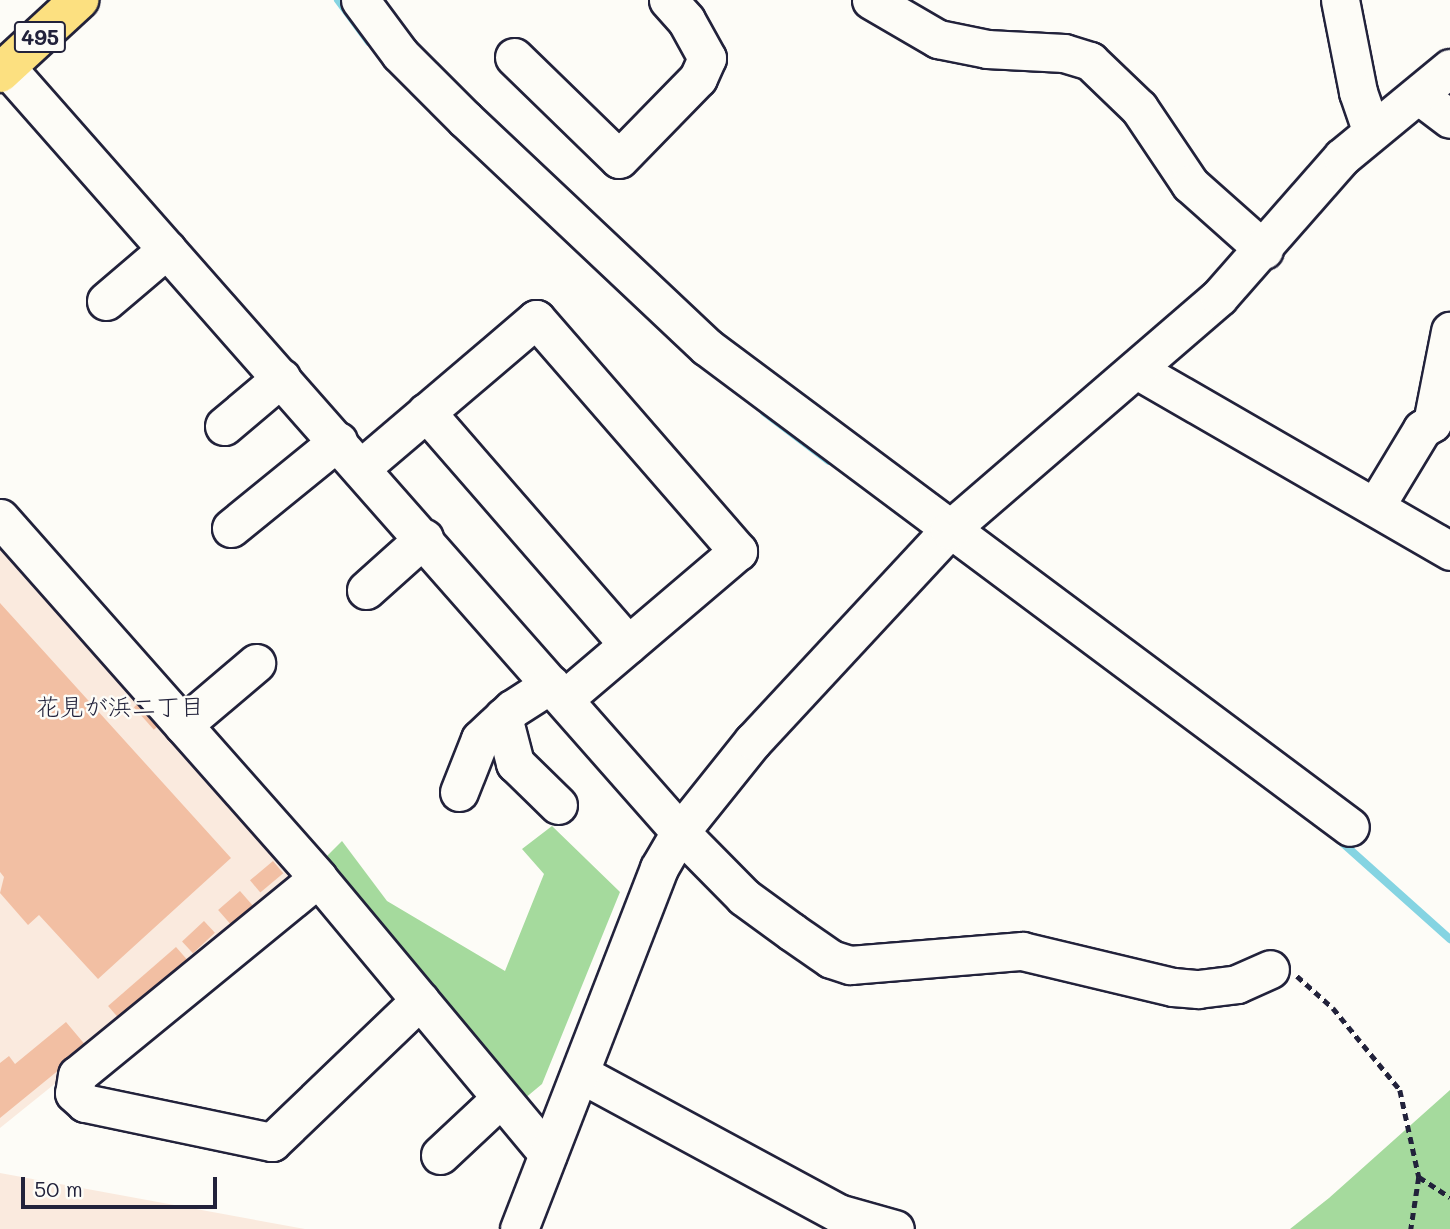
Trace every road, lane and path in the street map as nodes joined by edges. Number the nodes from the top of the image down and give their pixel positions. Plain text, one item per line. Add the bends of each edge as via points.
1 (79, 0) edge
2 (360, 0) edge
3 (668, 0) edge
4 (871, 0) edge
5 (1340, 0) edge
6 (514, 57) dead end
7 (1450, 68) edge
8 (3, 70) edge
9 (1421, 97) junction
10 (1450, 119) edge
11 (1371, 129) junction
12 (167, 249) junction
13 (1264, 250) junction
14 (106, 301) dead end
15 (1450, 331) edge
16 (1138, 370) junction
17 (281, 378) junction
18 (426, 412) junction
19 (224, 426) dead end
20 (338, 441) junction
21 (361, 468) junction
22 (1375, 507) junction
23 (0, 518) edge
24 (231, 528) dead end
25 (949, 530) junction
26 (424, 538) junction
27 (1450, 551) edge
28 (366, 590) dead end
29 (628, 644) junction
30 (256, 663) dead end
31 (558, 692) junction
32 (503, 717) junction
33 (183, 725) junction
34 (459, 792) dead end
35 (558, 805) dead end
36 (1350, 827) dead end
37 (680, 832) junction
38 (318, 878) junction
39 (1270, 969) joint
40 (420, 1000) junction
41 (581, 1074) junction
42 (501, 1098) junction
43 (548, 1154) junction
44 (440, 1155) dead end
45 (1419, 1177) junction
46 (1450, 1197) edge
47 (519, 1229) edge
48 (895, 1229) edge
49 (1411, 1229) edge

1 - 8 highway, 495
2 - 25 street via 400,54 446,101 707,347
3 - 6 street via 686,20 707,58 698,78 618,159
4 - 13 street via 938,39 987,49 1064,53 1090,61 1139,108 1190,184
5 - 11 street via 1358,92
7 - 9 street
8 - 12 street
9 - 10 street
9 - 11 street
11 - 13 street
12 - 14 street
12 - 17 street
13 - 16 street
15 - 22 street via 1432,423 1422,429
16 - 22 street
16 - 25 street
17 - 19 street
17 - 20 street
18 - 21 street
18 - 29 street
18 - 29 street via 536,319 738,551
20 - 21 street
20 - 24 street
21 - 26 street
22 - 27 street
23 - 33 street
25 - 36 street
25 - 37 street via 753,741
26 - 28 street
26 - 31 street
29 - 31 street
30 - 33 street
31 - 32 street
31 - 37 street
32 - 34 street via 480,739
32 - 35 street via 515,763
33 - 38 street
37 - 39 street via 744,897 831,959 850,965 1022,951 1198,989 1237,984
37 - 41 street via 659,868
38 - 40 street
38 - 40 street via 77,1074 74,1093 85,1103 272,1142
39 - 45 path via 1305,981 1390,1073 1413,1136
40 - 42 street
41 - 43 street
41 - 48 street via 838,1213
42 - 43 street
42 - 44 street
43 - 47 street
45 - 46 path
45 - 49 path

